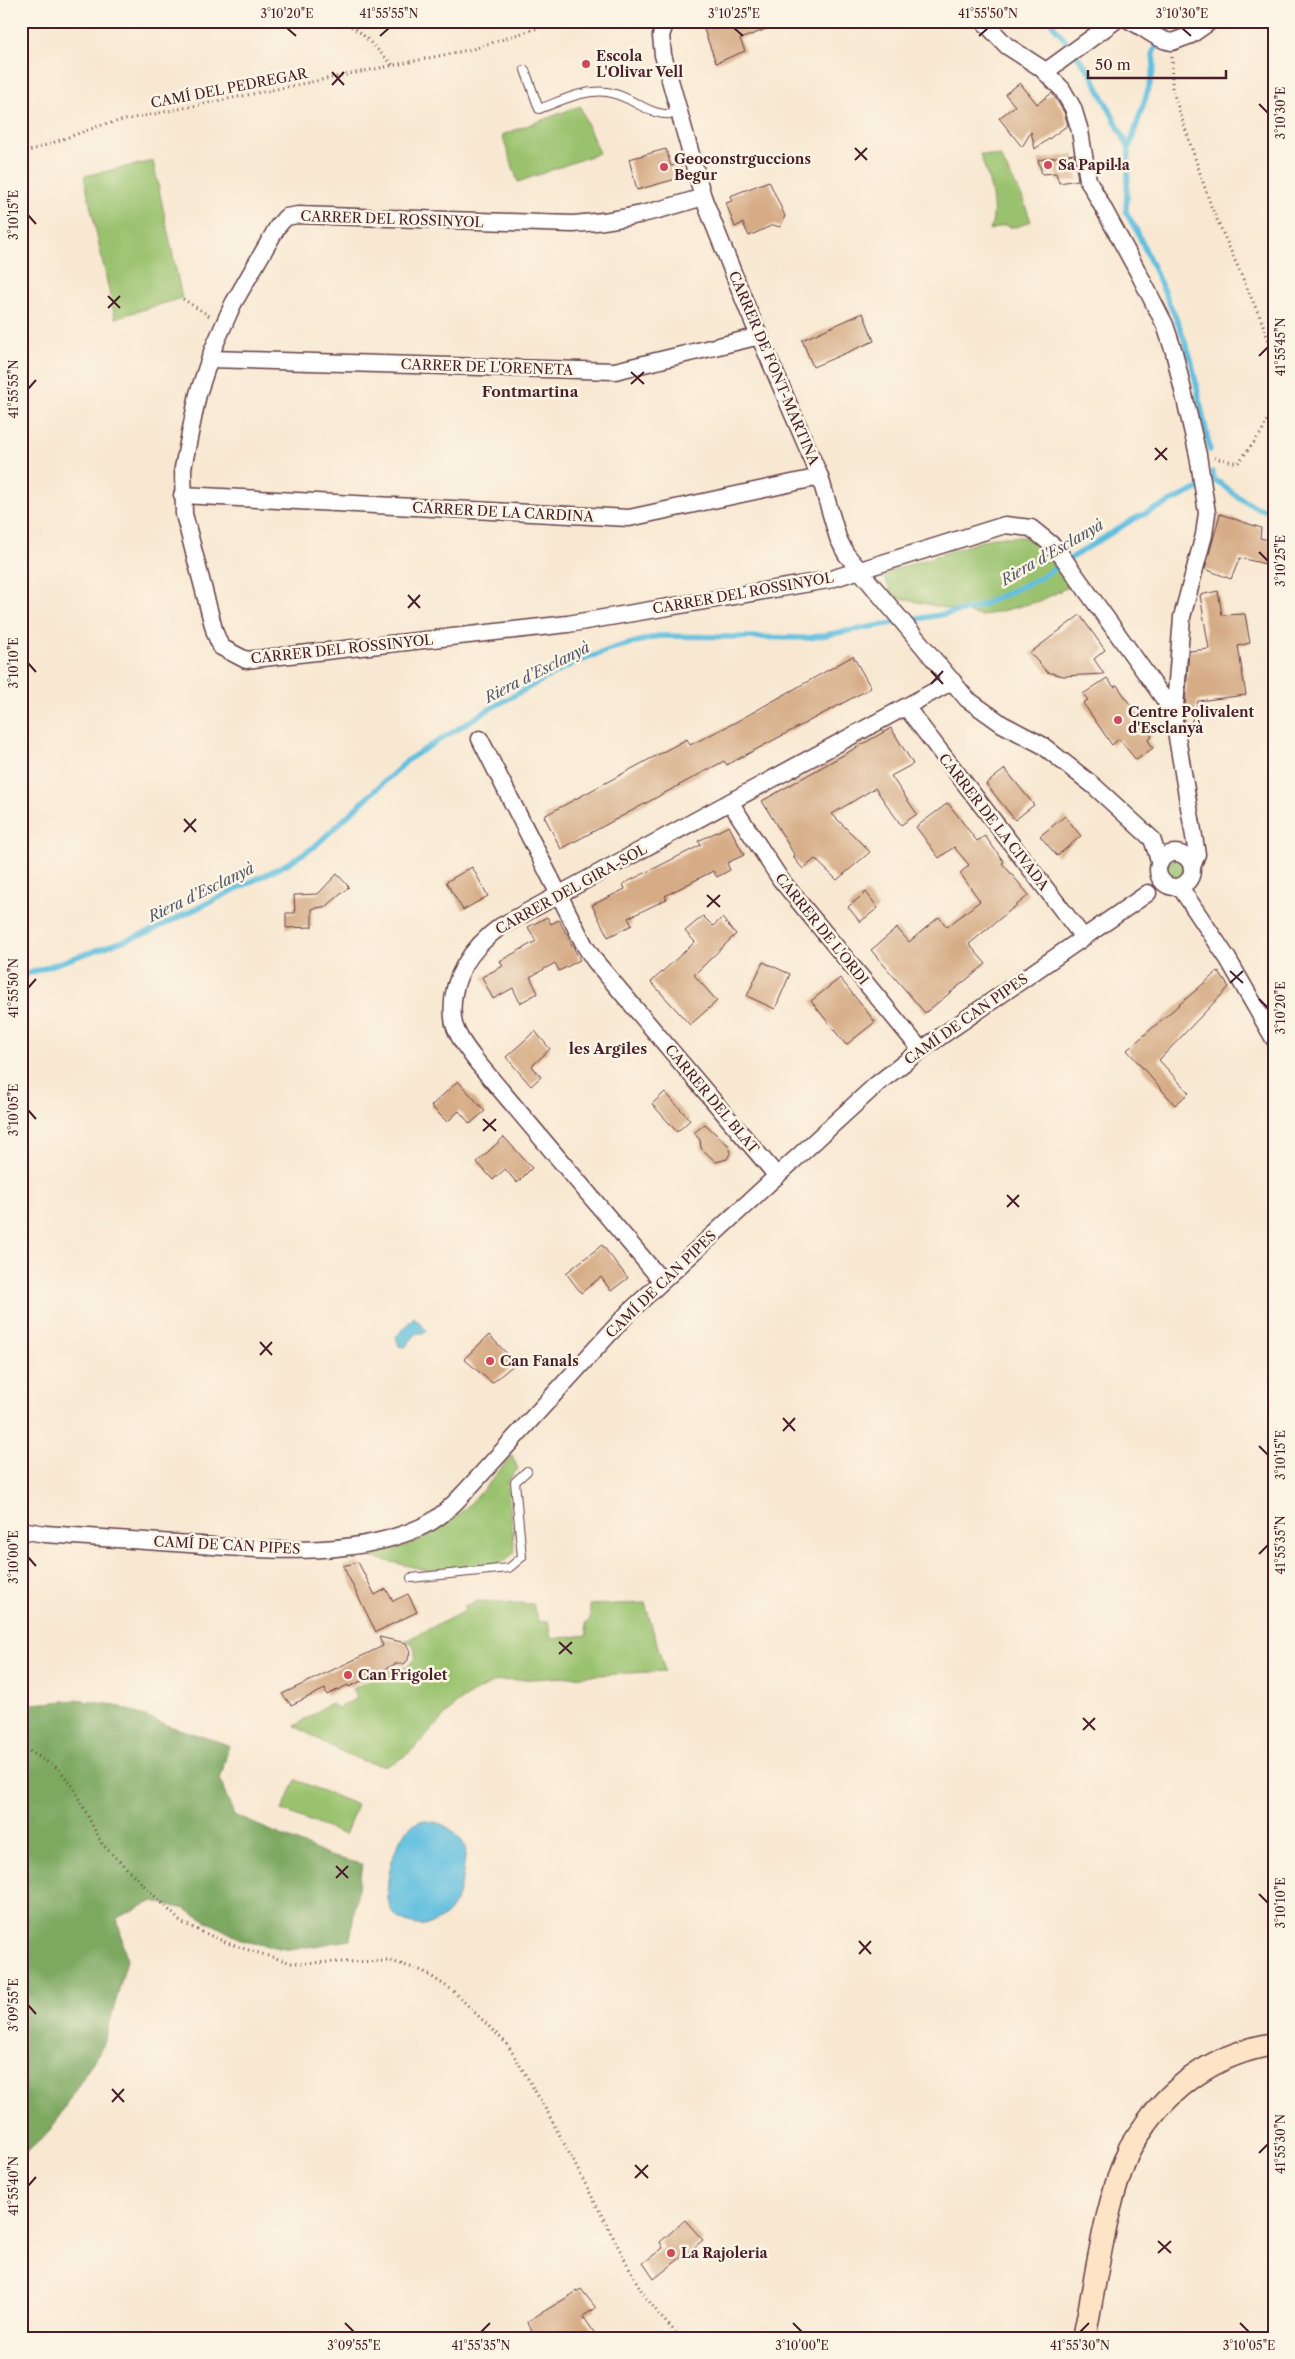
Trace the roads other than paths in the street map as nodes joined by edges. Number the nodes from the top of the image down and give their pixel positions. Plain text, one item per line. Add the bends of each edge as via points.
1 (666, 21) edge
2 (983, 21) edge
3 (1115, 21) edge
4 (1130, 21) edge
5 (1211, 21) edge
6 (525, 70) dead end
7 (1045, 72) junction
8 (680, 113) junction
9 (704, 197) junction
10 (760, 336) junction
11 (210, 359) junction
12 (820, 477) junction
13 (182, 495) junction
14 (861, 569) junction
15 (1177, 660) junction
16 (1149, 679) junction
17 (953, 681) junction
18 (906, 707) junction
19 (1174, 720) junction
20 (480, 739) dead end
21 (730, 802) junction
22 (1159, 865) junction
23 (1184, 880) junction
24 (1148, 893) junction
25 (559, 895) junction
26 (1083, 937) junction
27 (1274, 1039) edge
28 (921, 1050) junction
29 (777, 1176) junction
30 (662, 1282) junction
31 (527, 1470) dead end
32 (21, 1530) edge
33 (411, 1578) dead end
34 (1274, 2044) edge
35 (1274, 2051) edge
36 (1084, 2338) edge
37 (1092, 2338) edge

1 - 8 street, CARRER DE FONT-MARTINA via 661,36 663,55
2 - 7 street via 1007,46
3 - 7 street
4 - 5 street via 1165,40 1191,35
6 - 8 lane via 539,109 593,92 618,95 657,114
7 - 15 street via 1062,89 1074,108 1088,180 1165,325 1184,386 1207,513 1182,616
8 - 9 street, CARRER DE FONT-MARTINA
9 - 10 street, CARRER DE FONT-MARTINA
9 - 11 street, CARRER DEL ROSSINYOL via 640,216 573,224 286,217 233,304
10 - 11 street, CARRER DE L'ORENETA via 615,371
10 - 12 street, CARRER DE FONT-MARTINA
11 - 13 street, CARRER DEL ROSSINYOL via 198,394 183,468
12 - 13 street, CARRER DE LA CARDINA via 629,518
12 - 14 street, CARRER DE FONT-MARTINA via 838,538 846,554
13 - 14 street, CARRER DEL ROSSINYOL via 214,633 221,647 246,660 568,624 828,580
14 - 16 street, CARRER DEL ROSSINYOL via 1005,525 1031,528 1058,550
14 - 17 street, CARRER DE FONT-MARTINA via 875,590
15 - 16 street via 1168,683 1160,686
15 - 19 street
16 - 19 street, CARRER DEL ROSSINYOL via 1167,703
17 - 18 street, CARRER DEL GIRA-SOL
17 - 22 street, CARRER DE FONT-MARTINA via 981,710 1042,746 1137,824 1152,838
18 - 21 street, CARRER DEL GIRA-SOL
18 - 26 street, CARRER DE LA CIVADA
19 - 23 street via 1197,854
20 - 25 street, CARRER DEL BLAT
21 - 25 street, CARRER DEL GIRA-SOL
21 - 28 street, CARRER DE L'ORDI via 781,880
22 - 23 street via 1159,877 1165,884
22 - 23 street via 1166,855 1178,853 1189,859
22 - 24 street
23 - 24 street, CAMÍ DE CAN PIPES
23 - 27 street via 1207,927
24 - 26 street, CAMÍ DE CAN PIPES
25 - 29 street, CARRER DEL BLAT via 595,961
25 - 30 street, CARRER DEL GIRA-SOL via 501,926 482,940 468,957 458,978 453,1019 477,1062
26 - 28 street, CAMÍ DE CAN PIPES
28 - 29 street, CAMÍ DE CAN PIPES via 877,1084
29 - 30 street, CAMÍ DE CAN PIPES
30 - 32 street, CAMÍ DE CAN PIPES via 630,1311 450,1508 404,1533 355,1545 276,1550
31 - 33 lane via 515,1482 522,1557 509,1568
34 - 36 main road via 1224,2058 1197,2072 1158,2108 1130,2147 1108,2216
35 - 37 main road via 1257,2054 1206,2078 1165,2116 1138,2151 1118,2214

